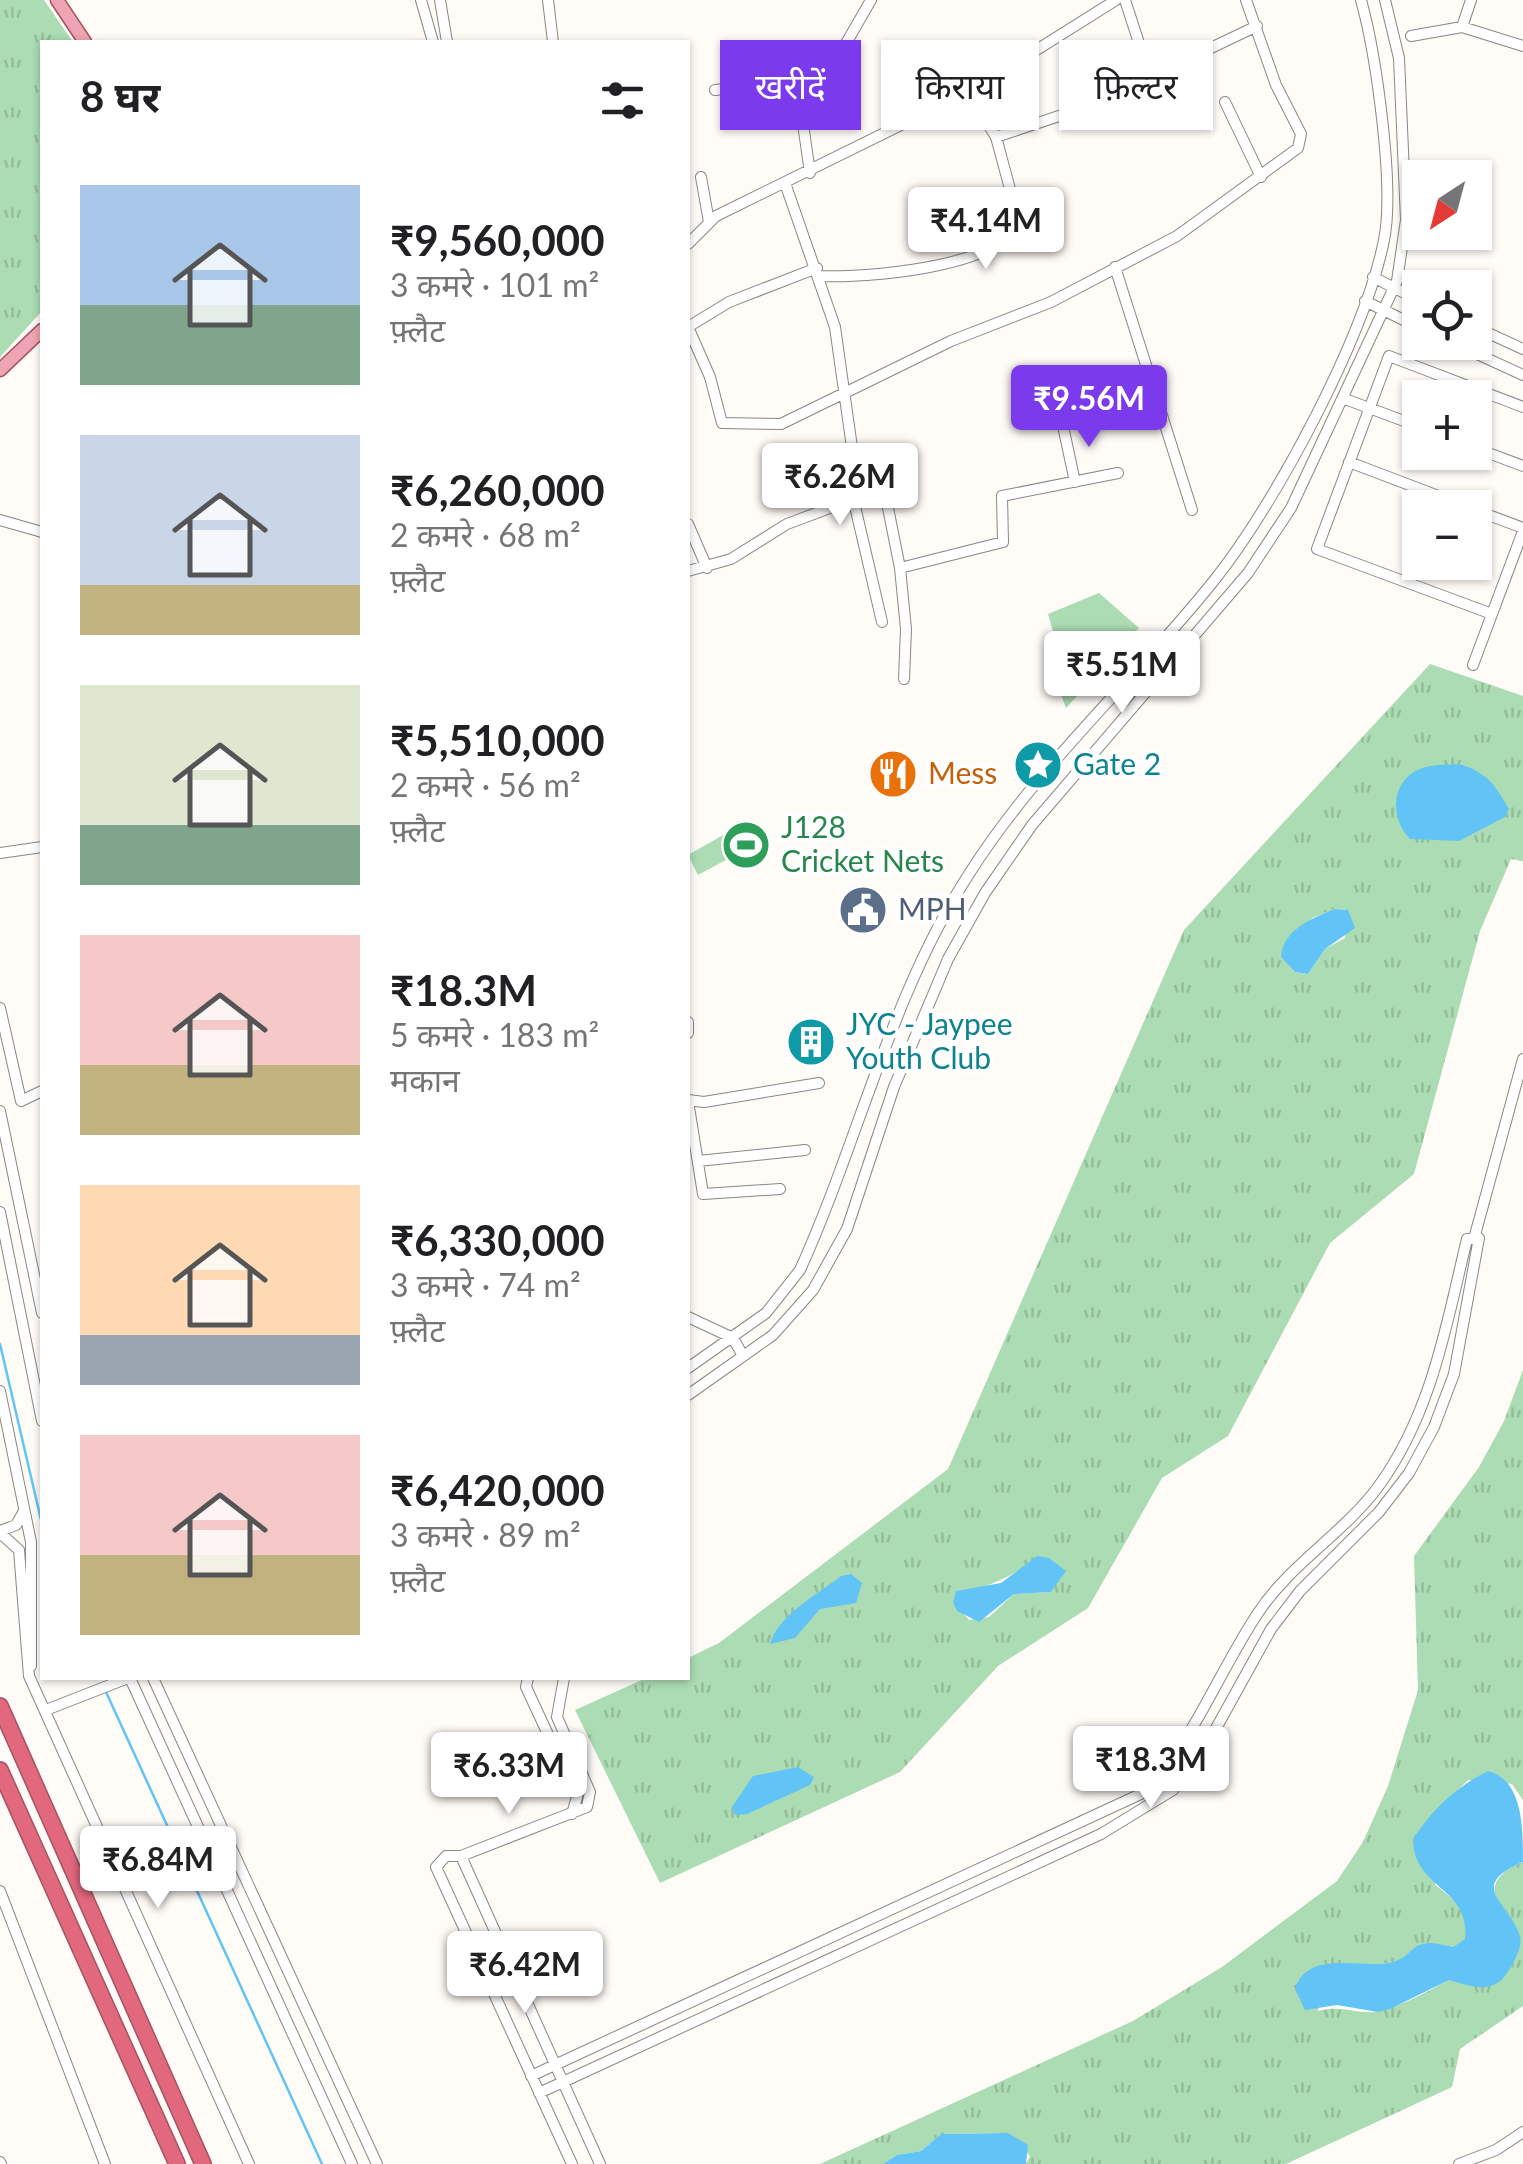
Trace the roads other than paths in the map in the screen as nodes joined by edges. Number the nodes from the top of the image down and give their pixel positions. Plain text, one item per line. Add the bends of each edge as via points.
1 (57, 0) edge
2 (421, 0) edge
3 (440, 0) edge
4 (548, 0) edge
5 (872, 0) edge
6 (1116, 0) edge
7 (1125, 0) edge
8 (1246, 0) edge
9 (1361, 0) edge
10 (1384, 0) edge
11 (1471, 0) edge
12 (1101, 4) edge
13 (1257, 26) junction
14 (1462, 28) junction
15 (1411, 36) dead end
16 (84, 40) edge
17 (431, 40) edge
18 (447, 40) edge
19 (552, 40) edge
20 (849, 40) edge
21 (1138, 40) edge
22 (1039, 45) edge
23 (1523, 46) edge
24 (1213, 47) edge
25 (720, 89) edge
26 (715, 90) dead end
27 (1225, 102) dead end
28 (1059, 116) edge
29 (804, 130) edge
30 (894, 130) edge
31 (992, 130) edge
32 (996, 137) junction
33 (810, 173) junction
34 (701, 177) dead end
35 (1261, 177) junction
36 (784, 182) junction
37 (710, 222) junction
38 (690, 242) edge
39 (1115, 267) junction
40 (819, 272) junction
41 (1372, 277) junction
42 (1394, 289) junction
43 (1402, 293) edge
44 (1365, 300) junction
45 (1384, 311) junction
46 (1402, 320) edge
47 (690, 326) edge
48 (40, 332) edge
49 (690, 332) edge
50 (1492, 334) edge
51 (1523, 349) edge
52 (1490, 360) edge
53 (0, 370) edge
54 (1523, 375) edge
55 (846, 390) junction
56 (1345, 399) junction
57 (1523, 407) edge
58 (1369, 408) junction
59 (1402, 420) edge
60 (1063, 426) dead end
61 (1492, 454) edge
62 (1349, 462) junction
63 (1523, 466) edge
64 (1118, 473) dead end
65 (1075, 482) junction
66 (1424, 490) edge
67 (856, 500) junction
68 (1192, 510) dead end
69 (1492, 516) edge
70 (0, 520) edge
71 (690, 529) edge
72 (1523, 529) edge
73 (40, 531) edge
74 (706, 568) junction
75 (900, 568) junction
76 (690, 570) edge
77 (1492, 614) junction
78 (882, 622) dead end
79 (1157, 645) junction
80 (1177, 659) junction
81 (1473, 665) dead end
82 (904, 679) dead end
83 (40, 847) edge
84 (0, 853) edge
85 (0, 1008) edge
86 (1523, 1058) edge
87 (819, 1083) dead end
88 (40, 1092) edge
89 (690, 1101) edge
90 (0, 1111) edge
91 (691, 1136) edge
92 (805, 1150) dead end
93 (698, 1161) junction
94 (839, 1177) junction
95 (862, 1186) junction
96 (780, 1189) dead end
97 (0, 1212) edge
98 (1475, 1235) junction
99 (40, 1303) edge
100 (690, 1318) edge
101 (732, 1338) junction
102 (744, 1356) junction
103 (690, 1367) edge
104 (690, 1393) edge
105 (1, 1396) edge
106 (40, 1411) edge
107 (25, 1510) junction
108 (0, 1532) edge
109 (29, 1676) junction
110 (122, 1680) edge
111 (125, 1680) edge
112 (155, 1680) edge
113 (528, 1680) edge
114 (564, 1680) edge
115 (0, 1706) edge
116 (46, 1710) junction
117 (0, 1770) edge
118 (572, 1816) junction
119 (1048, 1838) junction
120 (1055, 1855) junction
121 (461, 1856) junction
122 (0, 1891) edge
123 (555, 2065) junction
124 (531, 2076) junction
125 (563, 2082) junction
126 (539, 2092) junction
127 (1523, 2132) edge
128 (1485, 2159) edge
129 (105, 2164) edge
130 (176, 2164) edge
131 (203, 2164) edge
132 (249, 2164) edge
133 (352, 2164) edge
134 (377, 2164) edge
135 (572, 2164) edge
136 (600, 2164) edge
137 (1459, 2164) edge

1 - 16 main road
2 - 17 street
3 - 18 street
4 - 19 street
5 - 20 street
6 - 12 street
7 - 21 street
8 - 13 street
9 - 41 street via 1371,37 1387,200
10 - 42 street via 1399,58 1406,220
11 - 14 street
12 - 22 street
13 - 24 street
13 - 35 street via 1302,142
14 - 15 street
14 - 23 street
25 - 26 street
27 - 35 street
28 - 32 street
29 - 33 street
30 - 33 street
31 - 32 street
32 - 40 street via 1017,215 1009,237 971,257 865,277
33 - 36 street
34 - 37 street
35 - 39 street via 1177,236
36 - 37 street
36 - 40 street
37 - 38 street
39 - 55 street via 1051,302
39 - 68 street
40 - 47 street via 729,302
40 - 55 street
41 - 42 street
41 - 44 street
42 - 43 street
42 - 45 street
44 - 45 street
44 - 79 street via 1309,427 1266,504 1218,576
45 - 46 street
45 - 56 street
48 - 53 main road
49 - 55 street via 722,423 781,424
50 - 51 street
52 - 54 street
55 - 67 street
56 - 58 street
56 - 80 street via 1280,524
57 - 58 street via 1388,356
58 - 59 street
58 - 62 street
60 - 65 street
61 - 63 street
62 - 66 street
62 - 77 street via 1317,548
64 - 65 street
65 - 75 street via 1002,496 1003,542
67 - 74 street via 787,524
67 - 75 street via 885,499
67 - 78 street
69 - 72 street
70 - 73 street
71 - 74 street
72 - 77 street
74 - 76 street
75 - 82 street
77 - 81 street
79 - 80 street
79 - 94 street via 968,874 927,948
80 - 95 street via 1032,825 985,892 948,959 894,1087
83 - 84 street
85 - 88 street via 22,1101
86 - 98 street
87 - 89 street
90 - 99 street
91 - 93 street
92 - 93 street
93 - 96 street via 705,1196
94 - 95 street
94 - 101 street via 800,1270 766,1313
95 - 102 street via 848,1229 814,1290
97 - 106 street
98 - 119 street via 1466,1239 1436,1375 1407,1442 1377,1489 1283,1579 1256,1615 1172,1764 1145,1792
98 - 120 street via 1481,1242 1454,1374 1409,1473 1271,1629 1173,1790
100 - 101 street
101 - 102 street
101 - 103 street
102 - 104 street
105 - 107 street
107 - 108 street via 16,1525
107 - 109 street via 34,1573
108 - 109 street via 19,1550
109 - 116 street
110 - 116 street
111 - 133 street
112 - 134 street
113 - 118 street via 578,1797
114 - 118 street via 557,1717 590,1799
115 - 131 highway
116 - 132 street
117 - 130 highway
118 - 121 street
119 - 120 street
119 - 123 street
120 - 125 street
121 - 123 street
121 - 124 street via 440,1860 437,1874
122 - 129 street
123 - 124 street
123 - 125 street
124 - 126 street
125 - 126 street
125 - 136 street
126 - 135 street
127 - 128 street
128 - 137 street

